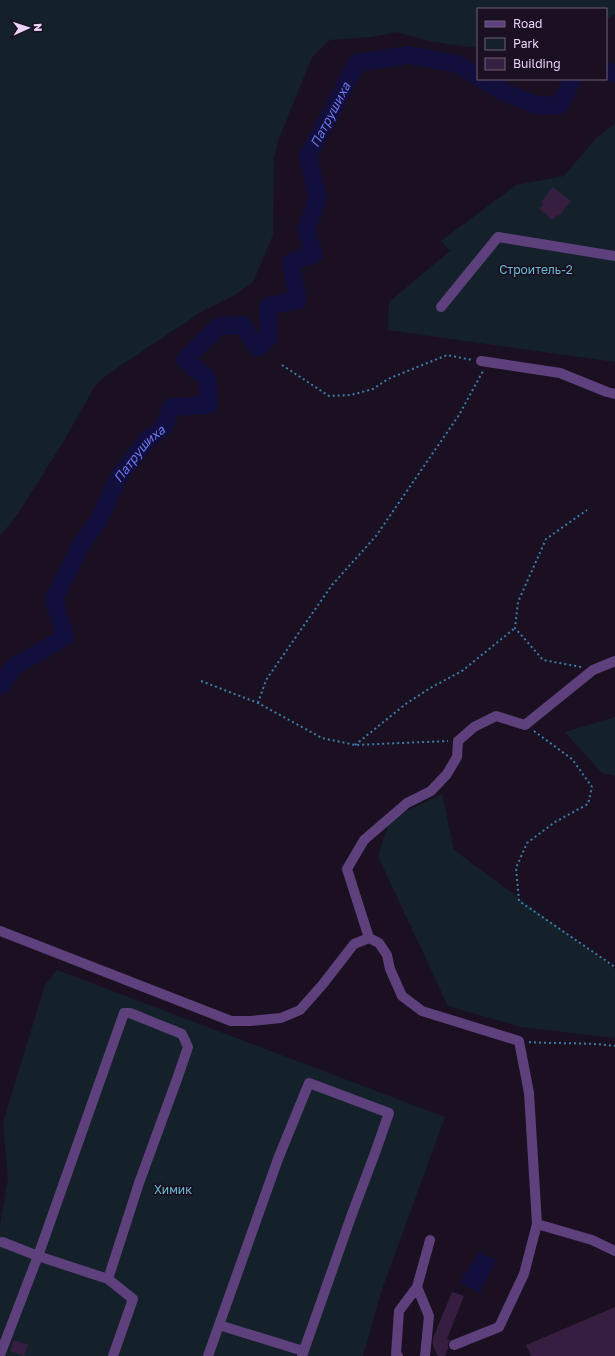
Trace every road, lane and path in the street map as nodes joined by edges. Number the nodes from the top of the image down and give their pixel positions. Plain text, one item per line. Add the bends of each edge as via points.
1 (615, 256) edge
2 (441, 307) dead end
3 (485, 362) junction
4 (282, 365) dead end
5 (615, 394) edge
6 (587, 510) dead end
7 (515, 628) junction
8 (615, 660) edge
9 (593, 670) junction
10 (201, 681) dead end
11 (258, 703) junction
12 (525, 725) junction
13 (458, 741) junction
14 (355, 745) junction
15 (0, 931) edge
16 (369, 938) junction
17 (615, 967) edge
18 (519, 1041) junction
19 (615, 1046) edge
20 (538, 1224) junction
21 (430, 1240) dead end
22 (2, 1242) dead end
23 (615, 1251) edge
24 (38, 1256) junction
25 (108, 1279) junction
26 (417, 1287) junction
27 (219, 1325) junction
28 (454, 1345) dead end
29 (302, 1354) edge
30 (0, 1355) edge
31 (112, 1356) edge
32 (208, 1356) edge
33 (398, 1356) edge
34 (425, 1356) edge

1 - 2 street via 498,236
3 - 4 path via 447,355 388,379 373,390 329,396
3 - 5 street via 560,373
3 - 11 path via 459,415 376,536 332,585 266,680
6 - 7 path via 546,538 518,602
7 - 9 path via 543,660
7 - 14 path via 462,671 407,703
8 - 9 street
9 - 12 street
10 - 11 path
11 - 14 path via 322,738
12 - 13 street via 496,716 474,727
12 - 17 path via 572,759 592,788 588,804 555,822 527,843 516,868 519,901
13 - 14 path
13 - 16 street via 457,757 447,774 431,791 408,803 364,840 347,869
15 - 16 street via 231,1021 281,1018 300,1010 354,944
16 - 18 street via 379,943 387,955 402,996 407,1000 422,1010
18 - 19 path via 555,1044 596,1043
18 - 20 street via 529,1093
20 - 23 street via 592,1240
20 - 28 street via 524,1274 499,1327
21 - 26 street
22 - 24 street
24 - 25 street
24 - 25 street via 124,1013 130,1013 182,1034 188,1047
24 - 30 street
25 - 31 street via 134,1299
26 - 33 street via 399,1311 396,1354
26 - 34 street via 429,1316
27 - 29 street
27 - 29 street via 278,1159 309,1083 388,1113
27 - 32 street

